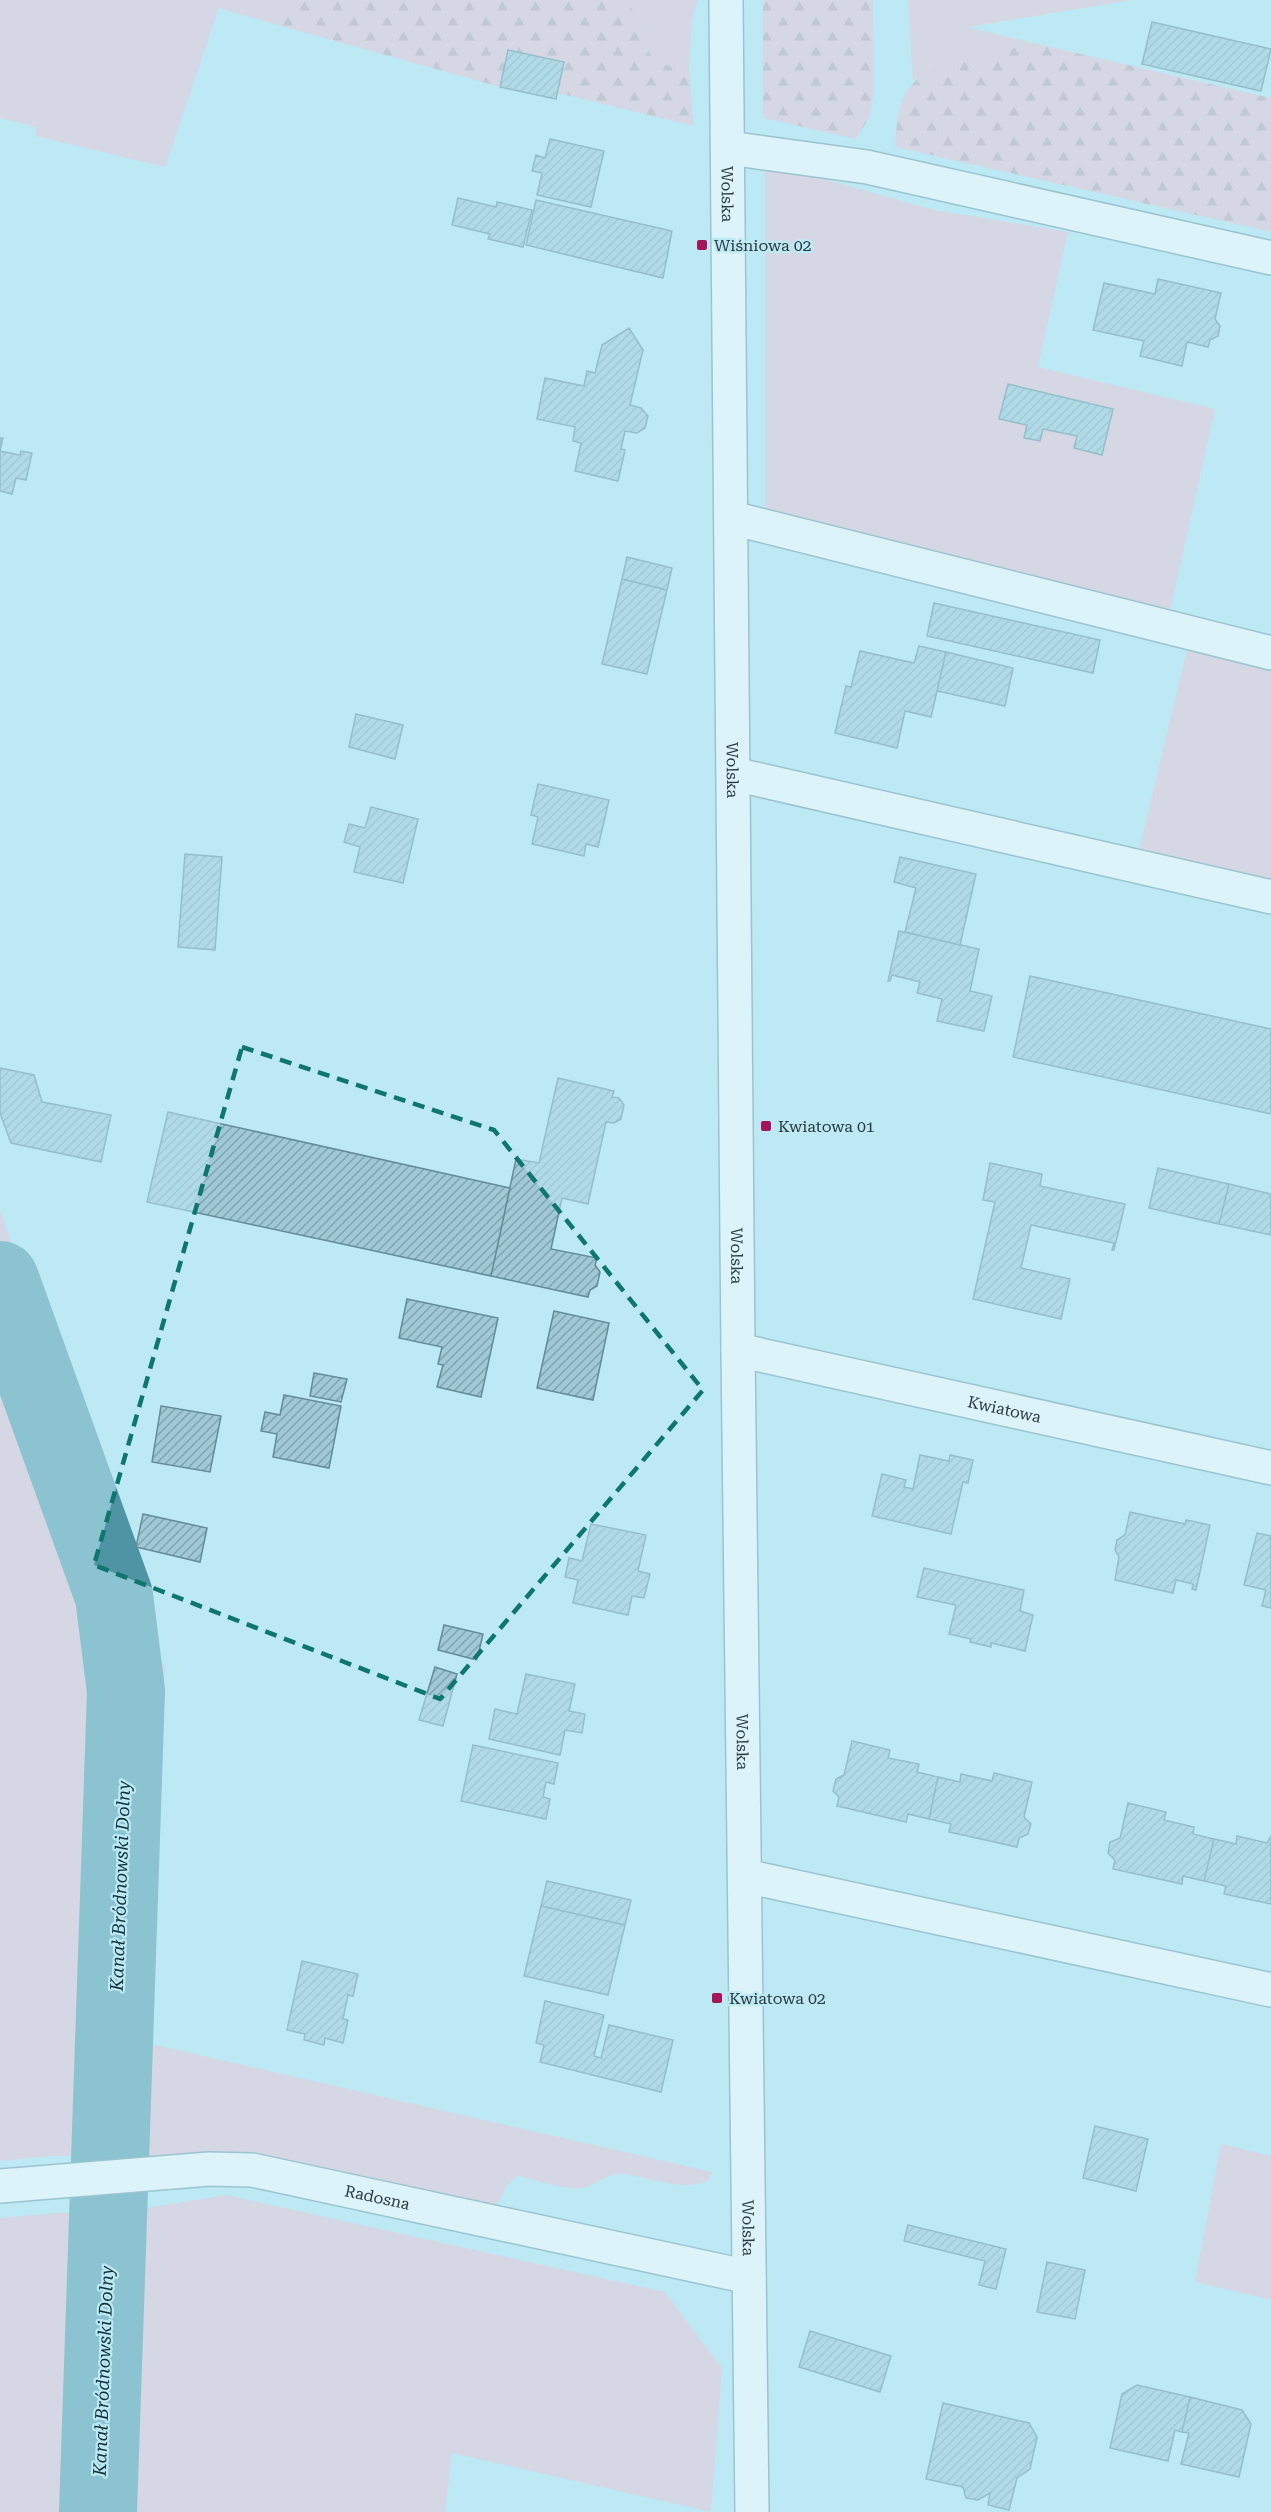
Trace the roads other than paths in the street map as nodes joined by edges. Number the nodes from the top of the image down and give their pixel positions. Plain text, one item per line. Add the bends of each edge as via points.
1 (726, 0) edge
2 (728, 148) junction
3 (1271, 258) edge
4 (732, 518) junction
5 (1271, 653) edge
6 (734, 774) junction
7 (1271, 897) edge
8 (738, 1350) junction
9 (1271, 1468) edge
10 (745, 1876) junction
11 (1271, 1990) edge
12 (0, 2186) edge
13 (750, 2277) junction
14 (753, 2512) edge

1 - 2 street, Wolska
2 - 3 street via 867,167
2 - 4 street, Wolska
4 - 5 street
4 - 6 street, Wolska
6 - 7 street
6 - 8 street, Wolska
8 - 9 street, Kwiatowa
8 - 10 street, Wolska
10 - 11 street
10 - 13 street, Wolska
12 - 13 street, Radosna via 209,2169 252,2170
13 - 14 street, Wolska

